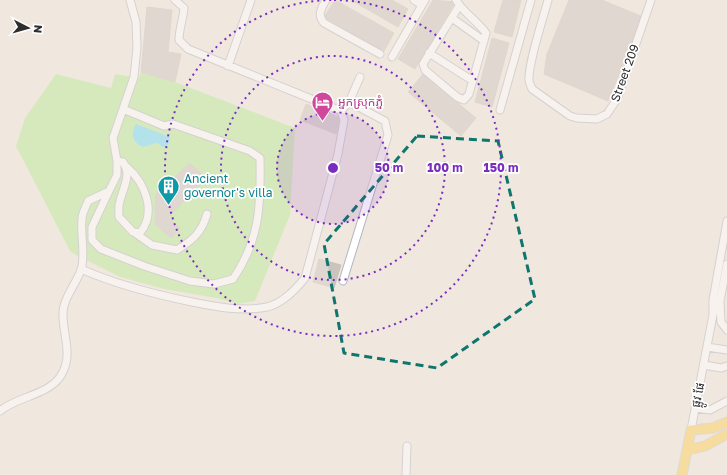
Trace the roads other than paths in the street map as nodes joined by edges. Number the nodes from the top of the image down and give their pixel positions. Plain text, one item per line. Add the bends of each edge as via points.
1 (130, 0) edge
2 (175, 0) edge
3 (251, 0) edge
4 (326, 0) edge
5 (414, 0) edge
6 (531, 0) edge
7 (548, 0) edge
8 (651, 0) edge
9 (424, 2) edge
10 (458, 3) edge
11 (452, 18) junction
12 (484, 41) junction
13 (429, 53) junction
14 (380, 54) dead end
15 (392, 57) dead end
16 (228, 66) junction
17 (360, 77) dead end
18 (472, 81) junction
19 (349, 102) junction
20 (122, 109) junction
21 (500, 110) dead end
22 (342, 111) junction
23 (117, 161) junction
24 (127, 168) junction
25 (109, 191) junction
26 (207, 214) dead end
27 (727, 221) edge
28 (133, 232) junction
29 (727, 264) edge
30 (81, 269) junction
31 (343, 281) dead end
32 (720, 301) junction
33 (713, 314) junction
34 (727, 330) edge
35 (707, 347) junction
36 (727, 350) edge
37 (704, 365) junction
38 (727, 366) edge
39 (727, 401) edge
40 (695, 408) junction
41 (0, 410) edge
42 (727, 422) edge
43 (691, 430) junction
44 (727, 434) edge
45 (408, 446) dead end
46 (687, 450) junction
47 (406, 475) edge
48 (682, 475) edge

1 - 20 street via 136,22 137,47 134,76
2 - 16 street via 184,8 179,40 188,49
3 - 16 street
4 - 14 street via 320,19
5 - 9 street
6 - 21 street
7 - 8 street, Street 209 via 533,57 530,84 570,116 591,120 607,114 617,99
9 - 15 street
10 - 11 street
10 - 12 street via 479,22 486,33
11 - 12 street
11 - 13 street
12 - 18 street
13 - 18 street
13 - 18 street via 423,64 425,70 457,97 464,100 469,94
16 - 22 street
17 - 19 street
19 - 22 street
19 - 31 street via 385,120 388,135
20 - 23 street via 112,138
20 - 25 street via 164,126 173,124 250,151 260,158 261,192 257,220 246,260 233,279 214,284 190,281 101,249 92,240 92,227
22 - 30 street via 344,120 338,154 305,278 285,299 268,307 241,310 139,290
23 - 24 street via 123,162
23 - 25 street via 117,175
24 - 28 street via 128,177 119,203 119,217
24 - 28 street via 137,176 148,203 144,227 140,233
25 - 30 street via 88,202 82,217
26 - 28 street via 203,227 192,240 177,250 152,245
27 - 33 street, ផ្លូវ ផែ via 713,300
29 - 32 street, ផ្លូវ ផែ
30 - 41 street via 62,314 67,361 59,377 45,390 21,398
32 - 33 street, ផ្លូវ ផែ
32 - 34 street via 721,322
33 - 35 street, ផ្លូវ ផែ
35 - 36 street
35 - 37 street, ផ្លូវ ផែ
37 - 38 street via 721,368
37 - 40 street, ផ្លូវ ផែ
39 - 40 street via 710,410
40 - 43 street, ផ្លូវ ផែ
42 - 43 main road via 713,428
43 - 46 main road, ផ្លូវ ផែ
44 - 46 main road via 705,446
45 - 47 street
46 - 48 main road, ផ្លូវ ផែ

